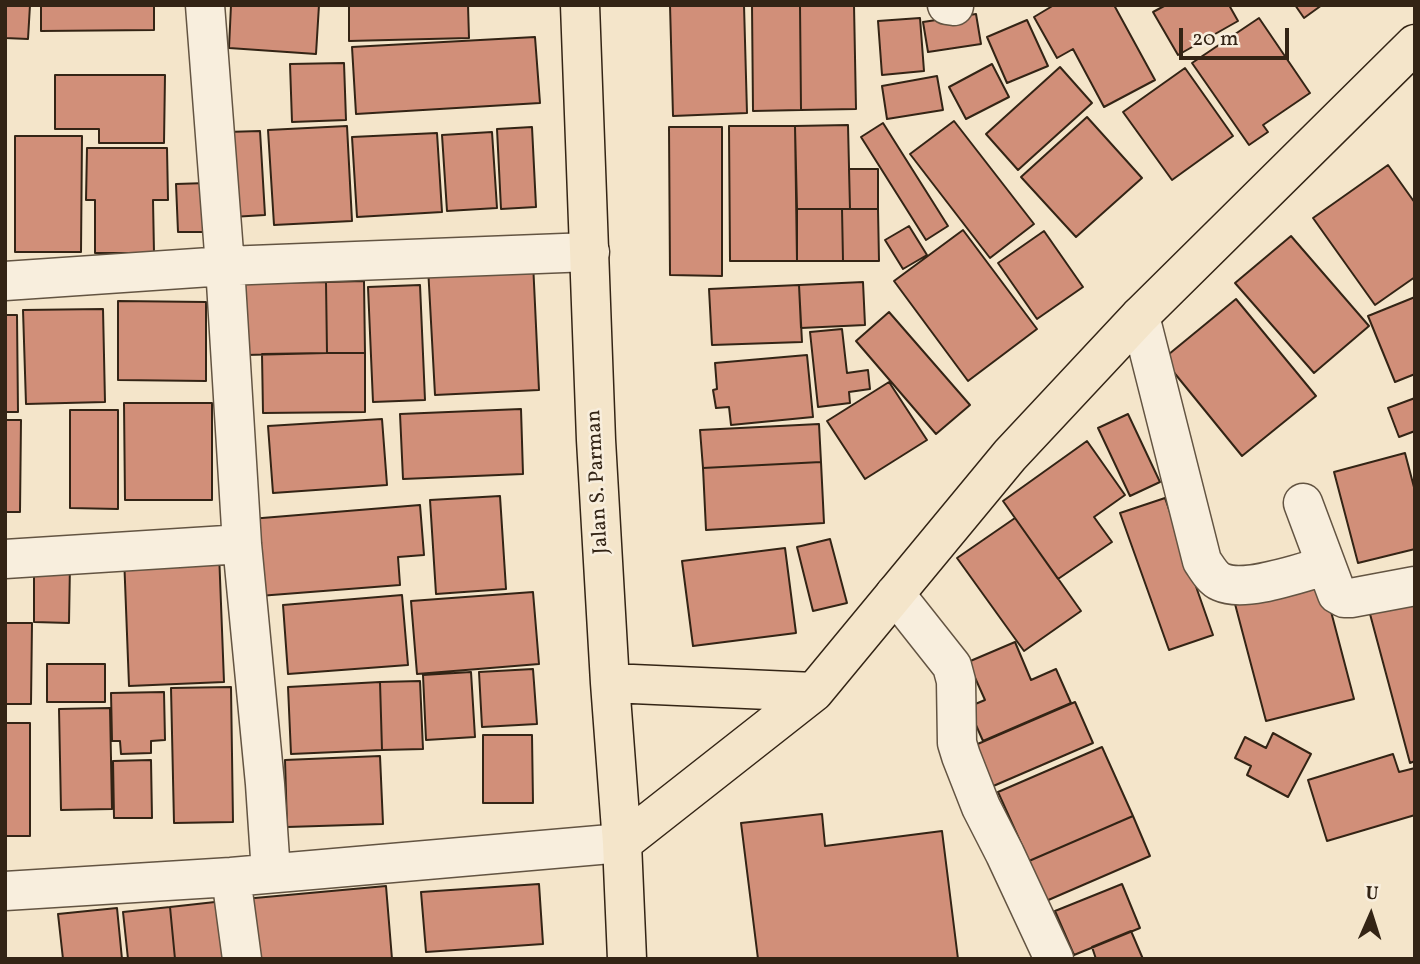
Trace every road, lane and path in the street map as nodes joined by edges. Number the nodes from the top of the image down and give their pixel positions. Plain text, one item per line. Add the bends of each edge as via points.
1 (205, 5) edge
2 (580, 5) edge
3 (947, 5) edge
4 (954, 6) edge
5 (1415, 44) edge
6 (590, 252) junction
7 (225, 266) junction
8 (5, 281) edge
9 (1140, 316) junction
10 (1303, 503) dead end
11 (242, 544) junction
12 (5, 559) edge
13 (1325, 566) junction
14 (1415, 586) edge
15 (895, 594) junction
16 (610, 683) junction
17 (814, 692) junction
18 (622, 843) junction
19 (271, 873) junction
20 (231, 877) junction
21 (5, 891) edge
22 (242, 959) edge
23 (626, 959) edge
24 (1054, 959) edge

1 - 7 street
2 - 6 main road, Jalan S. Parman
3 - 4 street
5 - 9 main road
6 - 7 street
6 - 16 main road, Jalan S. Parman
7 - 8 street
7 - 11 street
9 - 13 street via 1207,568 1219,581 1250,586
9 - 15 main road via 1010,454
10 - 13 street
11 - 12 street
11 - 19 street
13 - 14 street via 1334,591 1344,598
15 - 17 main road
15 - 24 street via 952,666 961,756
16 - 17 main road
16 - 18 main road, Jalan S. Parman
17 - 18 main road
18 - 19 street
18 - 23 main road, Jalan S. Parman
19 - 20 street
20 - 21 street
20 - 22 street

